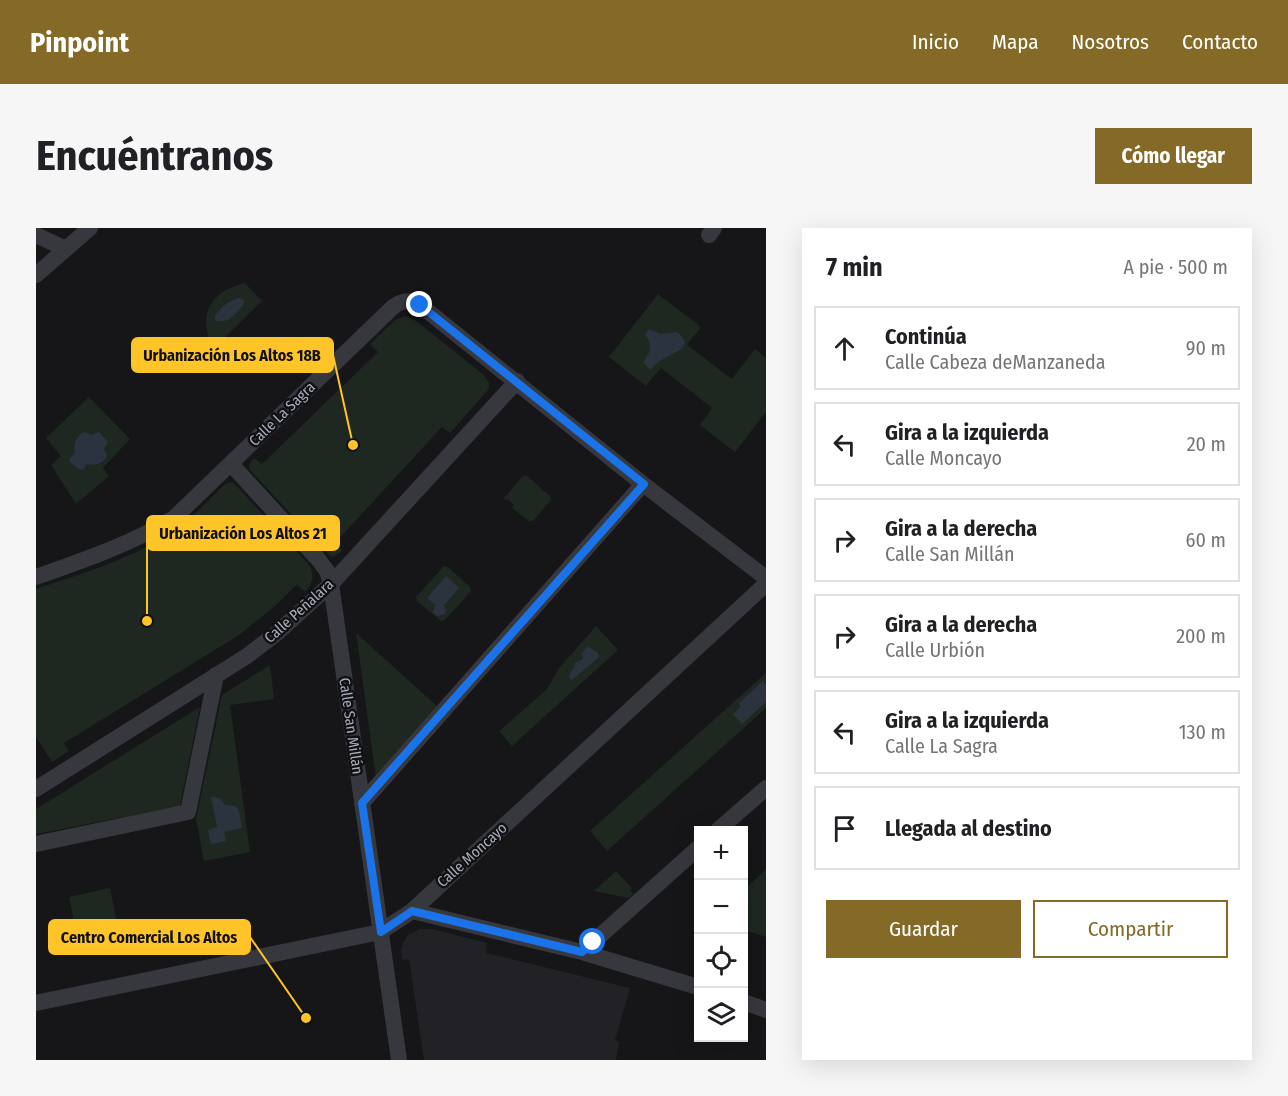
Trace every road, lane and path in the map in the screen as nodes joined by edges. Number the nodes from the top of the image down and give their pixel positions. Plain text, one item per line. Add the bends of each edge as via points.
1 (90, 228) edge
2 (36, 236) edge
3 (66, 249) junction
4 (36, 274) edge
5 (517, 381) junction
6 (231, 464) junction
7 (644, 484) junction
8 (36, 577) edge
9 (766, 578) edge
10 (331, 584) junction
11 (766, 584) edge
12 (216, 675) junction
13 (766, 788) edge
14 (36, 789) edge
15 (362, 803) junction
16 (724, 826) edge
17 (36, 844) edge
18 (694, 852) edge
19 (412, 911) junction
20 (381, 932) junction
21 (582, 952) junction
22 (694, 986) edge
23 (36, 1003) edge
24 (748, 1003) edge
25 (766, 1010) edge
26 (399, 1060) edge

1 - 3 street
2 - 3 street
3 - 4 street
5 - 6 street, Calle La Sagra via 420,305 403,301
5 - 7 street, Calle La Sagra
5 - 10 street, Calle Peñalara
6 - 8 street, Calle La Sagra via 174,518 153,531
6 - 10 street, Calle San Millán via 318,559
7 - 9 street, Calle La Sagra
7 - 15 street
10 - 12 street, Calle Peñalara via 277,633
10 - 15 street, Calle San Millán
11 - 19 street, Calle Moncayo
12 - 14 street, Calle Peñalara
12 - 17 street via 188,812
13 - 16 street
15 - 20 street, Calle San Millán
18 - 21 street
19 - 20 street, Calle Moncayo
19 - 21 street
20 - 23 street, Calle Moncayo
20 - 26 street, Calle San Millán
21 - 22 street
24 - 25 street

